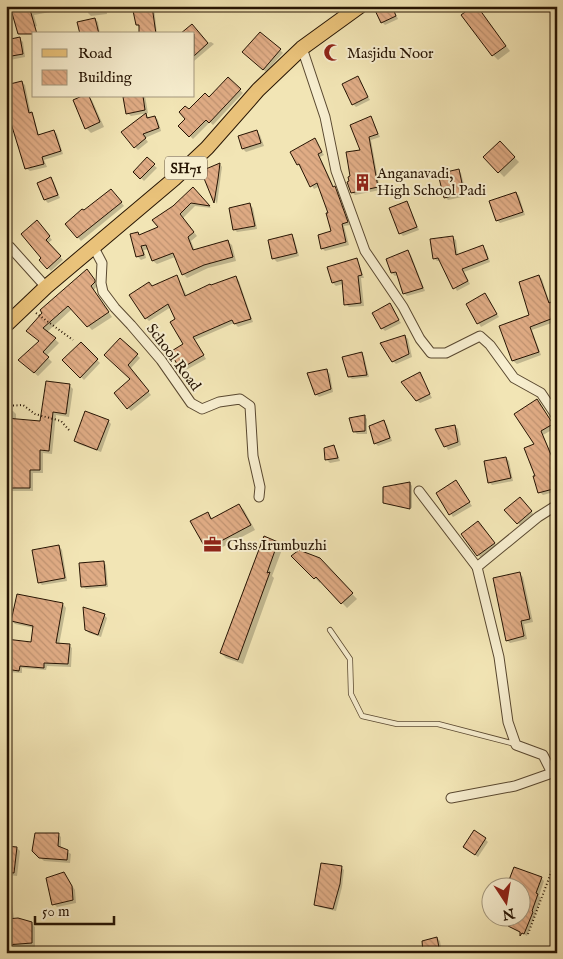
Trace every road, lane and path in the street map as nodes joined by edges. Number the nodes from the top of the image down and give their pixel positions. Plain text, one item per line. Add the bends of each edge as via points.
1 (360, 6) edge
2 (302, 48) junction
3 (6, 245) edge
4 (93, 246) junction
5 (46, 286) junction
6 (26, 306) junction
7 (6, 326) edge
8 (73, 340) dead end
9 (6, 406) edge
10 (557, 416) edge
11 (69, 430) dead end
12 (419, 491) dead end
13 (259, 497) dead end
14 (557, 505) edge
15 (477, 567) junction
16 (330, 630) dead end
17 (516, 745) junction
18 (451, 798) dead end
19 (557, 857) edge
20 (528, 934) dead end

1 - 2 main road, SH71
2 - 4 main road, SH71 via 258,90 207,148
2 - 10 street via 325,117 336,171 365,251 403,307 420,339 430,353 446,353 480,336 514,378 541,394
3 - 5 street
4 - 5 main road, SH71
4 - 13 street, School Road via 102,264 103,292 191,403 202,409 240,399 250,406
5 - 6 main road, SH71
6 - 7 main road, SH71
6 - 8 path
9 - 11 path via 23,405 35,414 61,421
12 - 15 street
14 - 15 street
15 - 17 street via 499,657 508,722
16 - 17 lane via 350,659 351,694 362,716 397,724 438,724
17 - 18 street via 543,755 552,773 515,786
19 - 20 path

